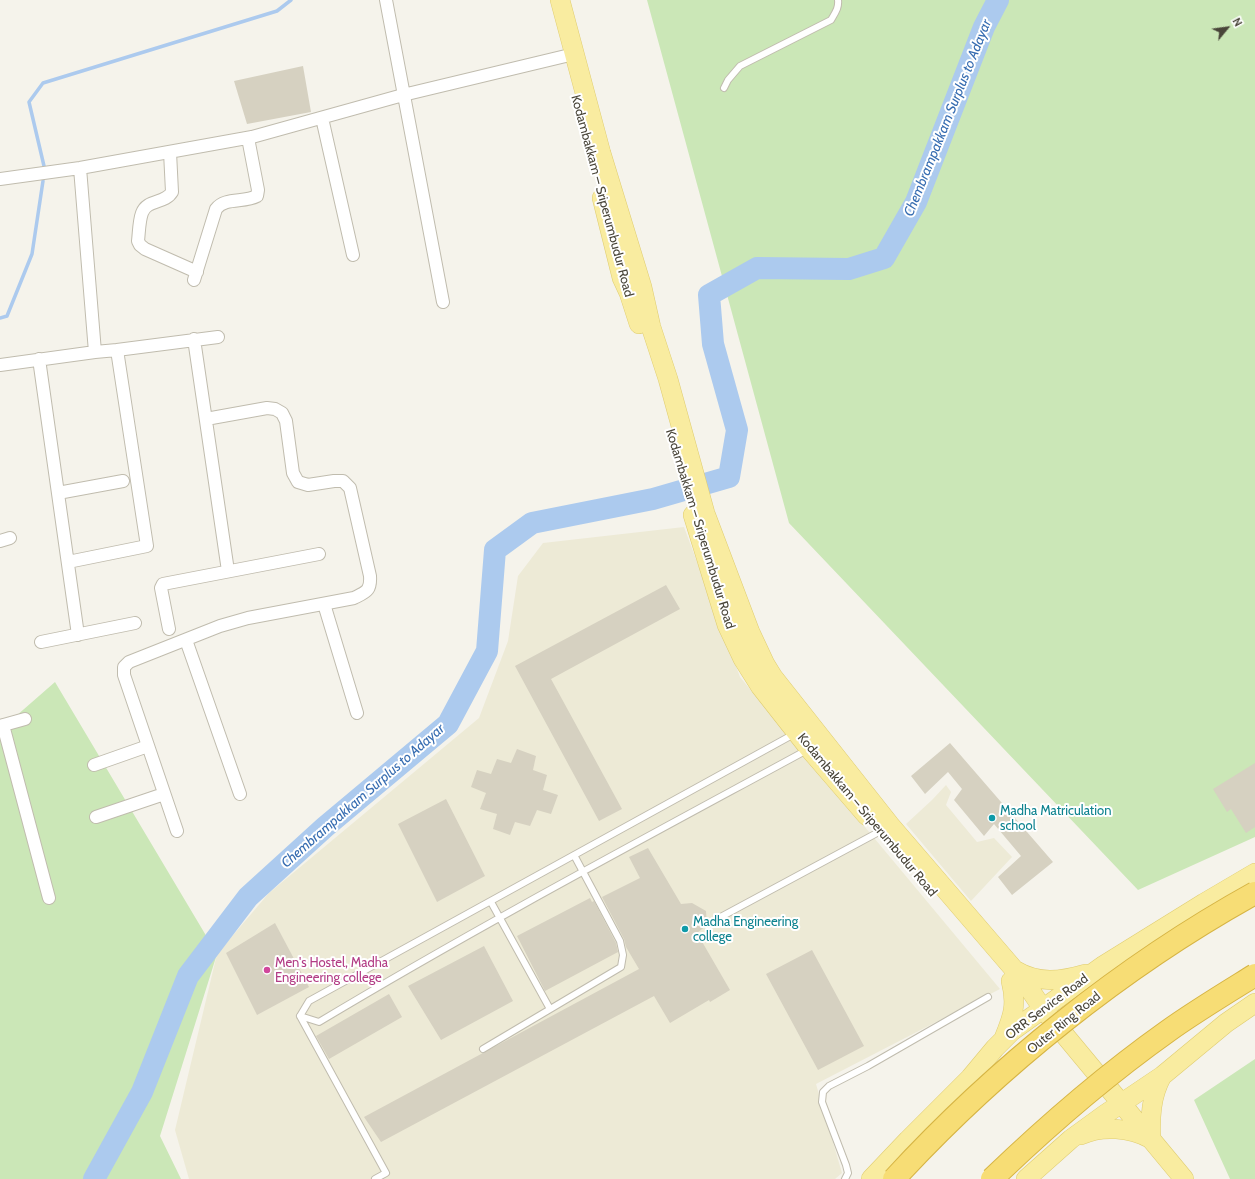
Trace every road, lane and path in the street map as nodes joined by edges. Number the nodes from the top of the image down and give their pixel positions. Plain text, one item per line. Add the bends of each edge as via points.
1 (386, 0) edge
2 (548, 0) edge
3 (560, 0) edge
4 (838, 0) edge
5 (569, 55) junction
6 (724, 88) dead end
7 (403, 95) junction
8 (322, 118) junction
9 (248, 138) junction
10 (170, 152) junction
11 (80, 168) junction
12 (0, 179) edge
13 (353, 255) dead end
14 (443, 302) dead end
15 (218, 337) dead end
16 (194, 339) junction
17 (117, 350) junction
18 (95, 352) junction
19 (39, 359) junction
20 (0, 365) edge
21 (206, 419) junction
22 (123, 481) dead end
23 (58, 493) junction
24 (318, 554) dead end
25 (68, 562) junction
26 (228, 571) junction
27 (324, 604) junction
28 (135, 623) dead end
29 (169, 629) dead end
30 (78, 635) junction
31 (186, 640) junction
32 (41, 642) dead end
33 (357, 713) dead end
34 (25, 719) dead end
35 (1, 726) edge
36 (804, 728) junction
37 (817, 745) junction
38 (148, 746) junction
39 (94, 765) dead end
40 (164, 794) junction
41 (240, 794) dead end
42 (96, 817) dead end
43 (885, 828) junction
44 (177, 831) dead end
45 (574, 855) junction
46 (1255, 861) edge
47 (584, 872) junction
48 (1255, 873) edge
49 (1255, 893) edge
50 (49, 898) dead end
51 (491, 902) junction
52 (1200, 905) junction
53 (501, 918) junction
54 (717, 919) dead end
55 (1097, 970) junction
56 (1012, 974) junction
57 (1255, 975) edge
58 (988, 997) dead end
59 (1255, 1003) edge
60 (550, 1009) junction
61 (1043, 1009) junction
62 (300, 1016) junction
63 (1004, 1038) junction
64 (483, 1049) dead end
65 (1162, 1076) junction
66 (1121, 1103) junction
67 (1071, 1139) junction
68 (1151, 1139) junction
69 (386, 1173) junction
70 (375, 1179) edge
71 (390, 1179) edge
72 (845, 1179) edge
73 (871, 1179) edge
74 (894, 1179) edge
75 (992, 1179) edge
76 (1026, 1179) edge
77 (1184, 1179) edge

1 - 7 street
2 - 5 main road, Kodambakkam – Sriperumbudur Road
3 - 5 main road, Kodambakkam – Sriperumbudur Road
4 - 6 lane via 831,20 740,66
5 - 7 street
5 - 36 main road, Kodambakkam – Sriperumbudur Road via 622,278 692,487 727,625 743,659 760,686
7 - 8 street
7 - 14 street
8 - 9 street
8 - 13 street
9 - 10 street
9 - 10 street via 257,196 219,205 196,276 145,249 138,241 142,213 146,207 170,196 172,192
10 - 11 street
11 - 12 street
11 - 18 street
15 - 16 street
16 - 17 street
16 - 21 street
17 - 18 street
17 - 25 street via 147,546
18 - 19 street
19 - 20 street
19 - 23 street
21 - 26 street
21 - 27 street via 267,408 275,409 282,413 286,421 293,473 298,482 308,485 334,480 343,481 350,488 370,585 365,593 354,598
22 - 23 street
23 - 25 street
24 - 26 street
25 - 30 street
26 - 29 street via 163,584 161,588
27 - 31 street via 248,618
27 - 33 street
28 - 30 street
30 - 32 street
31 - 38 street via 130,662 124,667 124,675
31 - 41 street
34 - 35 street
35 - 50 street
36 - 37 main road, Kodambakkam – Sriperumbudur Road
36 - 45 lane
37 - 43 main road, Kodambakkam – Sriperumbudur Road
37 - 47 lane
38 - 39 street
38 - 40 street
40 - 42 street
40 - 44 street
43 - 54 lane
43 - 56 main road, Kodambakkam – Sriperumbudur Road
45 - 47 lane
45 - 51 lane
46 - 52 main road
47 - 53 lane
47 - 60 lane via 620,941 624,955 621,967
48 - 52 main road, ORR Service Road
49 - 74 highway, Outer Ring Road, bridge via 1180,938 1083,1006 980,1094
51 - 53 lane
51 - 62 lane via 309,1001
52 - 55 main road, ORR Service Road
53 - 60 lane
53 - 62 lane via 319,1022
55 - 56 main road via 1063,980 1045,981
55 - 61 main road, ORR Service Road
56 - 61 main road, Kodambakkam – Sriperumbudur Road via 1035,995
56 - 63 main road via 1014,1003
57 - 75 highway, bridge via 1168,1031 1108,1077 1048,1127
58 - 72 lane via 829,1086 823,1092 822,1102 848,1173
59 - 65 main road via 1226,1023
60 - 64 lane
61 - 63 main road, ORR Service Road
61 - 66 main road, Kodambakkam – Sriperumbudur Road
62 - 69 lane
63 - 73 main road, ORR Service Road via 970,1078
65 - 66 main road
65 - 68 main road via 1154,1092 1150,1121
66 - 67 main road
66 - 68 main road, Kodambakkam – Sriperumbudur Road
67 - 68 main road via 1084,1133 1118,1130 1142,1134
67 - 76 main road
68 - 77 main road, Kodambakkam – Sriperumbudur Road
69 - 70 lane
69 - 71 lane

